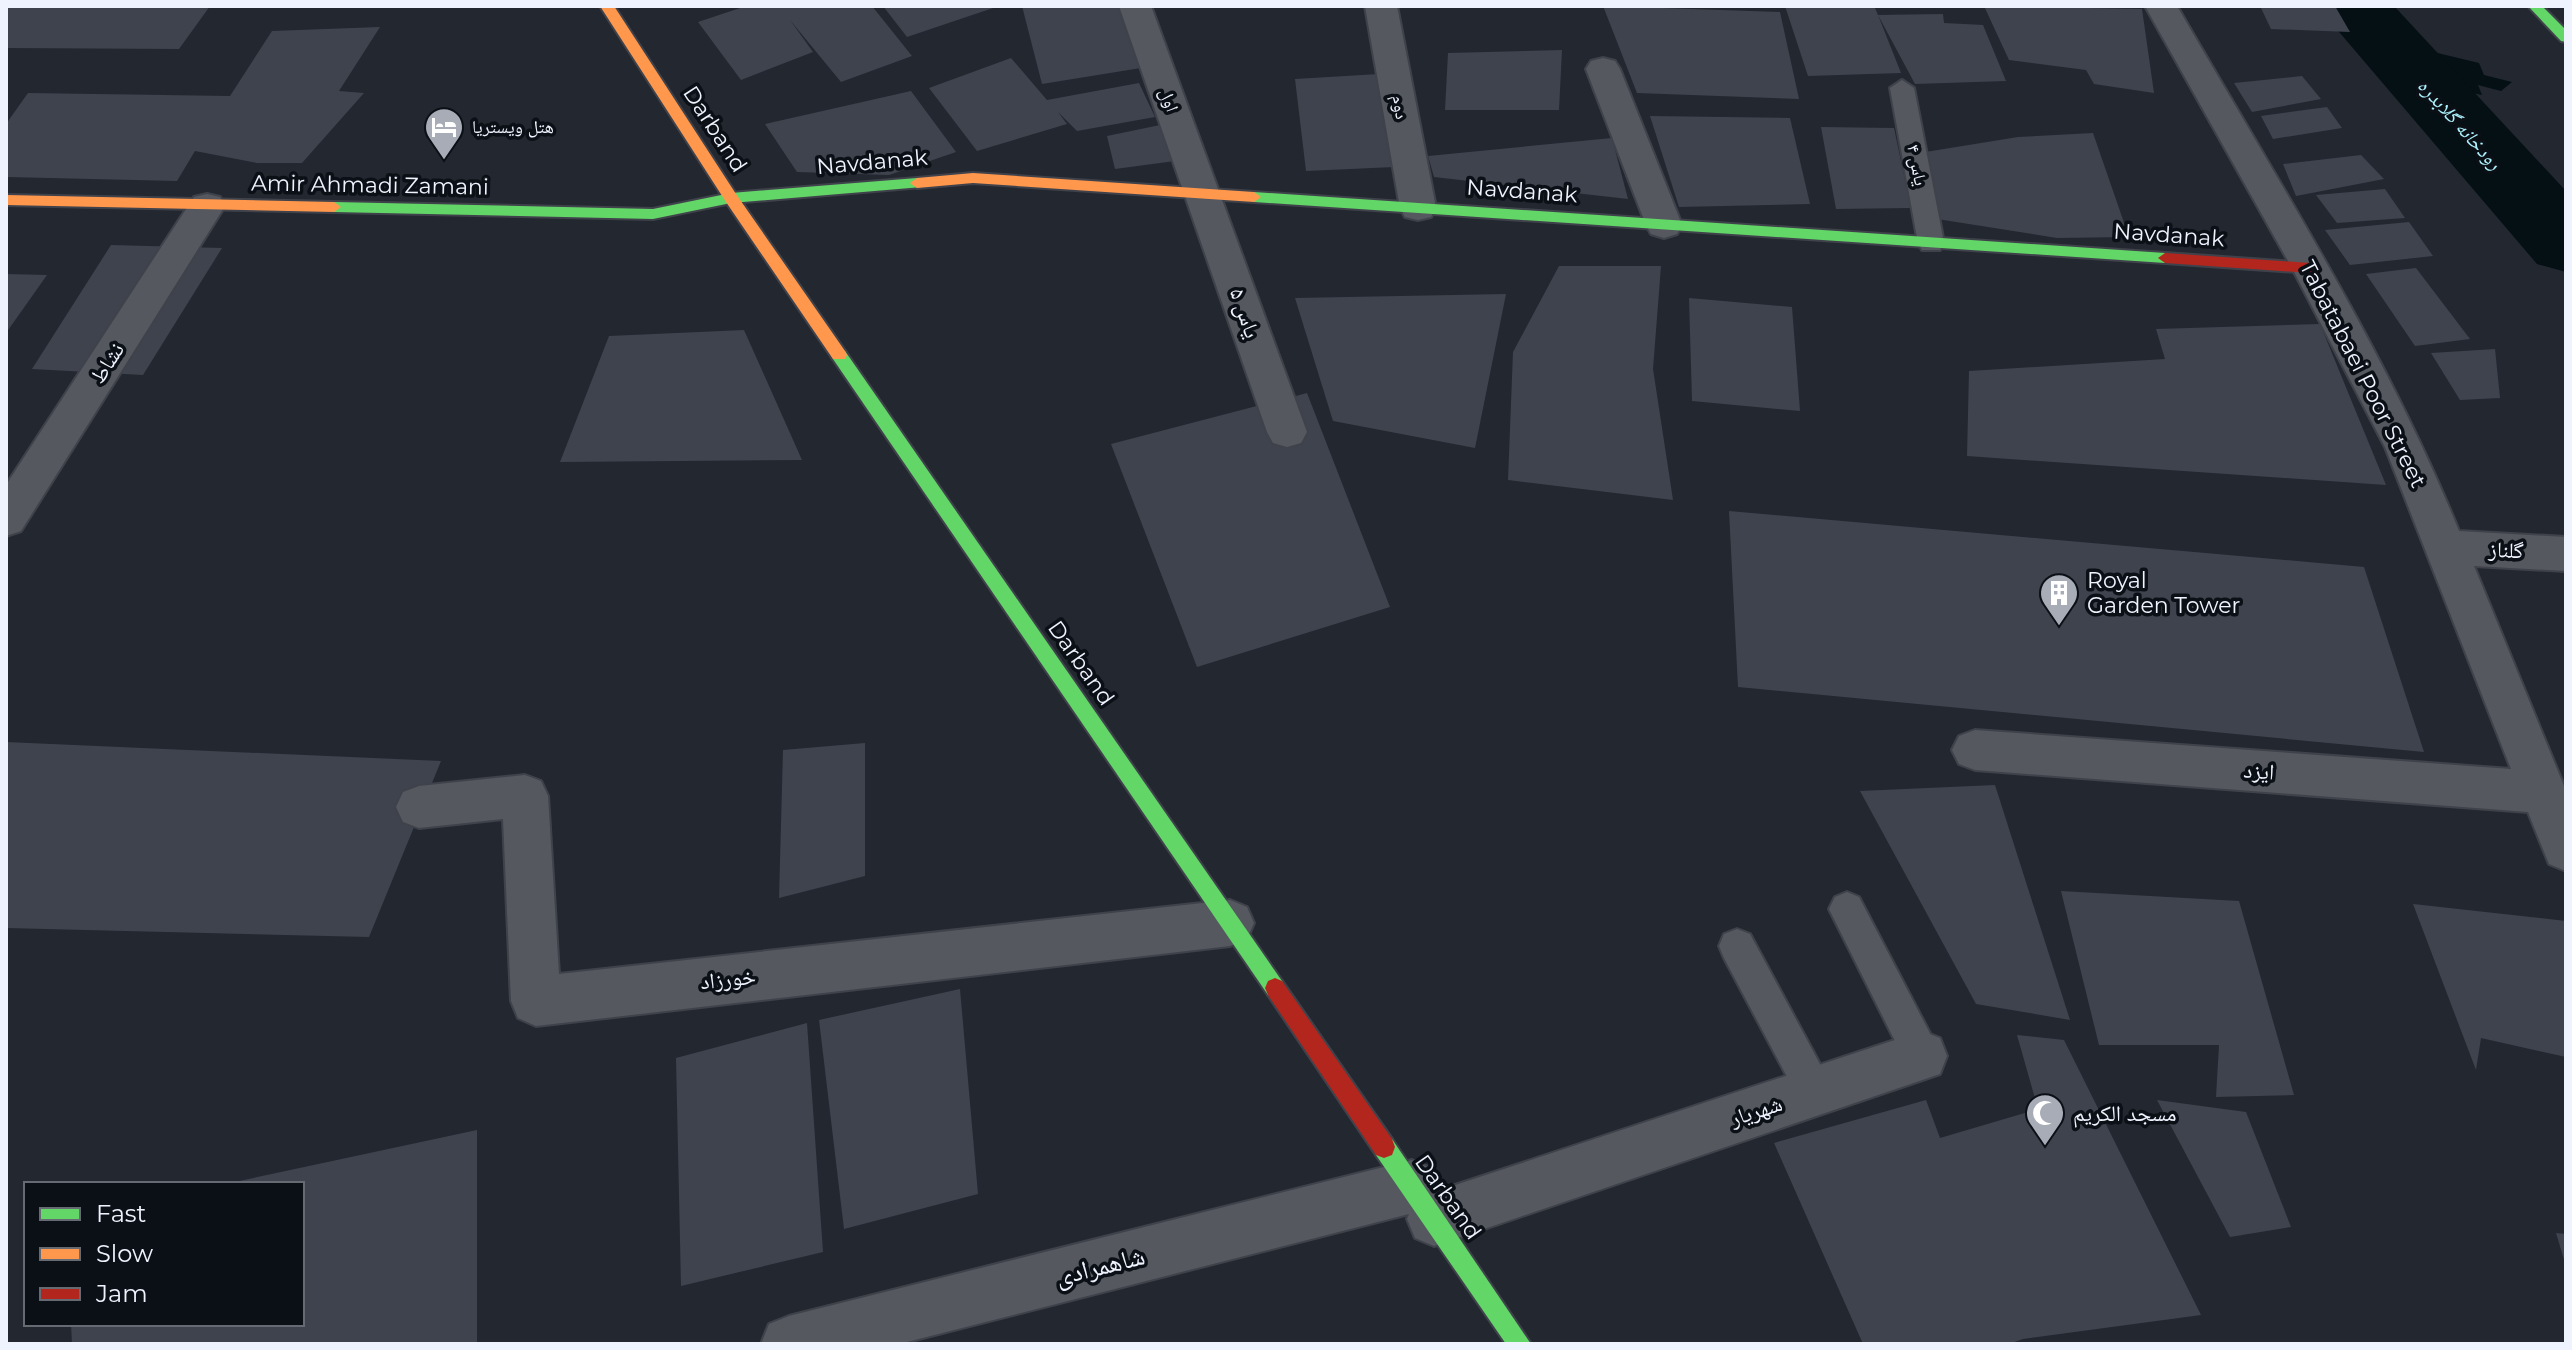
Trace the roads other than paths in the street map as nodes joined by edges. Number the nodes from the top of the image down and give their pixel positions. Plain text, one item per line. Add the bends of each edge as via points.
1 (607, 6) edge
2 (1135, 6) edge
3 (1381, 6) edge
4 (2161, 6) edge
5 (2535, 6) edge
6 (2566, 38) edge
7 (1603, 69) dead end
8 (1902, 88) dead end
9 (1203, 194) junction
10 (731, 198) junction
11 (6, 200) edge
12 (207, 206) junction
13 (1418, 208) junction
14 (1664, 225) junction
15 (1931, 243) junction
16 (2310, 268) junction
17 (1287, 432) dead end
18 (6, 519) edge
19 (2445, 547) junction
20 (2566, 554) edge
21 (1975, 750) dead end
22 (2542, 792) junction
23 (419, 807) dead end
24 (2566, 849) edge
25 (1847, 909) dead end
26 (1230, 923) junction
27 (1737, 946) dead end
28 (1922, 1056) joint
29 (1815, 1092) junction
30 (1423, 1203) junction
31 (789, 1344) edge
32 (1520, 1344) edge

1 - 10 street, Darband
2 - 9 street, اول
3 - 13 street, دوم
4 - 16 street, Tabatabaei Poor Street
5 - 6 street
7 - 14 street
8 - 15 lane, یاس ۴
9 - 10 street, Navdanak via 973,178
9 - 13 street, Navdanak
9 - 17 street, یاس ۵
10 - 12 street, Amir Ahmadi Zamani via 653,214
10 - 26 street, Darband
11 - 12 street, Amir Ahmadi Zamani
12 - 18 street, نشاط
13 - 14 street, Navdanak
14 - 15 street, Navdanak
15 - 16 street, Navdanak
16 - 19 street, Tabatabaei Poor Street via 2405,447
19 - 20 street, گلناز
19 - 22 street, Tabatabaei Poor Street
21 - 22 street, ایزد
22 - 24 street, Tabatabaei Poor Street
23 - 26 street, خورزاد via 525,796 536,1001
25 - 28 lane, شهریار
26 - 30 street, Darband
27 - 29 lane
28 - 29 street, شهریار
29 - 30 street, شهریار
30 - 31 street, شاهمرادی
30 - 32 street, Darband

